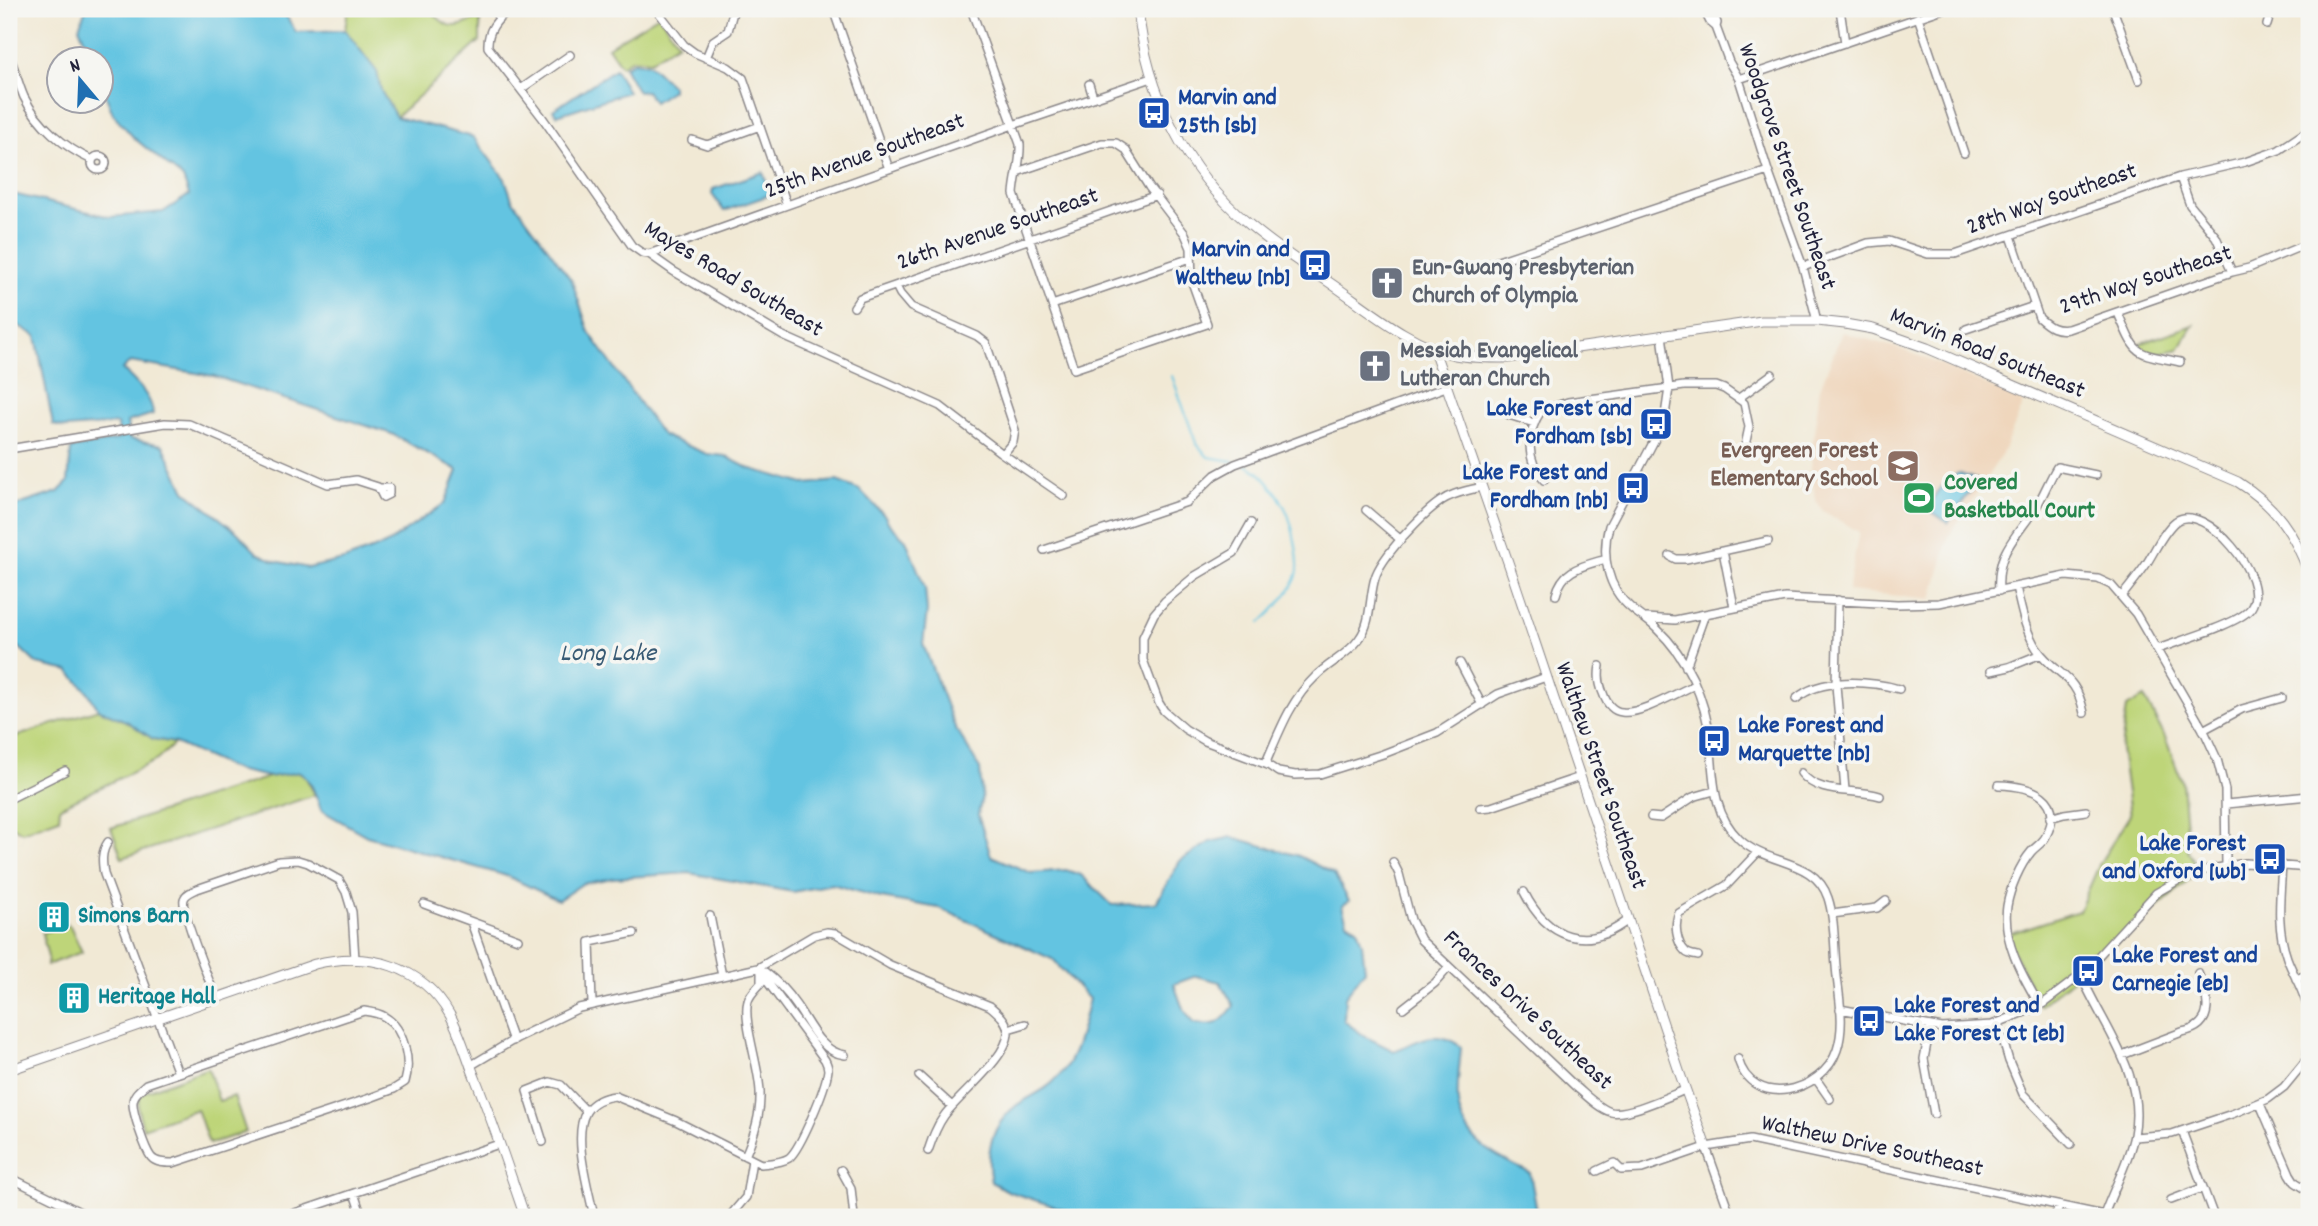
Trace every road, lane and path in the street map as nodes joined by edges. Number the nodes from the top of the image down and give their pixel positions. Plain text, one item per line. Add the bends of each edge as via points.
1 (493, 9) edge
2 (509, 9) edge
3 (656, 9) edge
4 (832, 9) edge
5 (971, 9) edge
6 (1138, 9) edge
7 (1840, 9) edge
8 (1943, 9) edge
9 (2113, 9) edge
10 (2276, 9) edge
11 (733, 12) dead end
12 (1918, 17) junction
13 (499, 18) junction
14 (2267, 24) dead end
15 (1716, 27) dead end
16 (1845, 43) junction
17 (9, 55) edge
18 (570, 55) dead end
19 (706, 58) junction
20 (1152, 78) junction
21 (1740, 79) junction
22 (2139, 80) dead end
23 (1089, 84) dead end
24 (521, 89) junction
25 (1093, 97) junction
26 (1013, 125) junction
27 (760, 126) junction
28 (2309, 130) edge
29 (692, 140) dead end
30 (1964, 153) dead end
31 (92, 160) dead end
32 (889, 169) junction
33 (1768, 171) junction
34 (1017, 172) junction
35 (2180, 177) junction
36 (1157, 195) junction
37 (787, 205) junction
38 (2011, 236) junction
39 (1030, 239) junction
40 (2309, 243) edge
41 (649, 254) junction
42 (1191, 258) junction
43 (1803, 267) junction
44 (1468, 271) dead end
45 (2232, 272) junction
46 (896, 285) junction
47 (1052, 305) junction
48 (2034, 306) junction
49 (854, 307) dead end
50 (2118, 313) junction
51 (1818, 321) junction
52 (1966, 329) dead end
53 (1662, 335) junction
54 (1433, 347) junction
55 (2180, 362) dead end
56 (1772, 374) dead end
57 (1446, 387) junction
58 (1670, 388) junction
59 (1739, 398) junction
60 (1508, 415) dead end
61 (1534, 423) junction
62 (1745, 446) dead end
63 (9, 449) edge
64 (1003, 454) junction
65 (2096, 475) dead end
66 (1544, 481) dead end
67 (1481, 487) junction
68 (380, 488) dead end
69 (1064, 496) dead end
70 (1366, 510) dead end
71 (1251, 523) dead end
72 (1401, 540) junction
73 (1768, 541) dead end
74 (1044, 550) dead end
75 (1723, 551) junction
76 (1670, 556) dead end
77 (1606, 559) junction
78 (2309, 574) edge
79 (2016, 587) junction
80 (2000, 591) junction
81 (1556, 595) dead end
82 (2122, 596) junction
83 (1838, 600) junction
84 (1734, 607) junction
85 (1705, 614) junction
86 (1644, 618) junction
87 (2158, 649) junction
88 (2041, 654) junction
89 (1460, 663) dead end
90 (1600, 666) dead end
91 (1686, 667) junction
92 (1991, 671) dead end
93 (1546, 677) junction
94 (1695, 685) junction
95 (1836, 685) junction
96 (1899, 689) dead end
97 (2282, 698) dead end
98 (1796, 699) dead end
99 (1482, 705) junction
100 (2084, 713) dead end
101 (2203, 730) junction
102 (1268, 765) junction
103 (65, 771) dead end
104 (1801, 773) dead end
105 (1580, 777) junction
106 (1998, 785) dead end
107 (1845, 790) junction
108 (1714, 791) junction
109 (1880, 796) dead end
110 (2309, 796) edge
111 (9, 799) edge
112 (2226, 804) junction
113 (1480, 808) dead end
114 (2086, 811) dead end
115 (1651, 817) dead end
116 (2050, 818) junction
117 (108, 842) dead end
118 (1757, 853) junction
119 (1393, 862) dead end
120 (2226, 865) junction
121 (2282, 865) junction
122 (2309, 868) edge
123 (1524, 892) dead end
124 (1886, 901) dead end
125 (424, 904) dead end
126 (1832, 914) junction
127 (710, 916) dead end
128 (1628, 920) junction
129 (471, 922) junction
130 (634, 933) dead end
131 (518, 939) dead end
132 (1698, 956) dead end
133 (355, 959) junction
134 (1449, 967) junction
135 (759, 970) junction
136 (2198, 973) dead end
137 (2309, 974) edge
138 (2081, 975) junction
139 (722, 976) junction
140 (2296, 979) junction
141 (216, 998) junction
142 (592, 1004) junction
143 (2040, 1006) junction
144 (1403, 1008) dead end
145 (1840, 1009) junction
146 (2309, 1014) edge
147 (159, 1018) junction
148 (1998, 1023) junction
149 (1025, 1024) dead end
150 (1930, 1027) junction
151 (1008, 1029) junction
152 (2309, 1034) edge
153 (513, 1041) junction
154 (845, 1055) dead end
155 (2122, 1055) junction
156 (1738, 1059) dead end
157 (2308, 1060) edge
158 (470, 1066) junction
159 (9, 1070) edge
160 (178, 1073) junction
161 (919, 1076) dead end
162 (1816, 1079) junction
163 (1685, 1090) junction
164 (1830, 1099) dead end
165 (2260, 1104) junction
166 (952, 1107) junction
167 (586, 1111) junction
168 (1934, 1114) dead end
169 (2182, 1131) junction
170 (2134, 1137) junction
171 (543, 1142) dead end
172 (499, 1144) junction
173 (2071, 1144) dead end
174 (1706, 1147) junction
175 (928, 1151) dead end
176 (749, 1158) junction
177 (841, 1170) dead end
178 (1597, 1171) dead end
179 (9, 1177) edge
180 (2202, 1188) junction
181 (2309, 1191) edge
182 (354, 1193) junction
183 (2171, 1200) dead end
184 (2060, 1206) junction
185 (2104, 1216) edge
186 (90, 1217) edge
187 (283, 1217) edge
188 (362, 1217) edge
189 (525, 1217) edge
190 (594, 1217) edge
191 (729, 1217) edge
192 (854, 1217) edge
193 (1731, 1217) edge
194 (2054, 1217) edge
195 (2214, 1217) edge

1 - 13 street
2 - 13 street
3 - 19 street via 684,46
4 - 32 street
5 - 26 street
6 - 20 street, Marvin Road Southeast
7 - 16 street
8 - 12 street
9 - 22 street
10 - 14 street
11 - 19 street via 729,30 713,41
12 - 16 street
12 - 30 street
13 - 24 street, Mayes Road Southeast via 487,38 488,47
15 - 21 street, Woodgrove Street Southeast
16 - 21 street
17 - 31 street via 24,97 36,114 67,146
18 - 24 street
19 - 27 street via 743,78
20 - 25 street, 25th Avenue Southeast
20 - 54 street, Marvin Road Southeast via 1184,150 1227,205 1293,258
21 - 33 street, Woodgrove Street Southeast
23 - 25 street
24 - 41 street, Mayes Road Southeast via 625,238
25 - 26 street, 25th Avenue Southeast
26 - 32 street, 25th Avenue Southeast
26 - 34 street via 1020,144
27 - 29 street via 707,145
27 - 37 street
28 - 35 street, 28th Way Southeast via 2279,150
32 - 37 street, 25th Avenue Southeast
33 - 43 street, Woodgrove Street Southeast
33 - 44 street
34 - 36 street via 1102,143 1116,143
34 - 39 street via 1014,194
35 - 38 street, 28th Way Southeast
35 - 45 street via 2190,205 2216,237
36 - 39 street, 26th Avenue Southeast
36 - 42 street via 1185,234
37 - 41 street, 25th Avenue Southeast
38 - 43 street, 28th Way Southeast via 1942,255 1889,241 1868,243
38 - 48 street, 29th Way Southeast
39 - 46 street, 26th Avenue Southeast
39 - 47 street
40 - 45 street, 29th Way Southeast
41 - 64 street, Mayes Road Southeast via 783,336 940,406
42 - 47 street
42 - 47 street via 1192,282 1207,324 1098,361 1074,369
43 - 51 street, Woodgrove Street Southeast
45 - 50 street, 29th Way Southeast
46 - 49 street, 26th Avenue Southeast via 860,298
46 - 64 street via 911,307 986,343 1015,430 1013,442
48 - 50 street, 29th Way Southeast via 2039,318 2057,331
48 - 52 street
50 - 55 street via 2135,349 2145,356
51 - 53 street, Marvin Road Southeast via 1762,321
51 - 78 street, Marvin Road Southeast via 1873,329 1911,342 2232,479 2262,498 2281,518 2297,542
53 - 54 street, Marvin Road Southeast via 1508,358 1467,357
53 - 58 street
54 - 57 street, Walthew Street Southeast
56 - 59 street
57 - 67 street, Walthew Street Southeast
57 - 74 street via 1236,464 1215,475 1187,502
58 - 59 street via 1716,386
58 - 61 street via 1555,405 1541,411
58 - 77 street via 1660,431 1609,526
59 - 62 street via 1749,427
60 - 61 street
61 - 66 street via 1532,462
63 - 68 street via 189,424 328,484 356,480
64 - 69 street, Mayes Road Southeast
65 - 80 street via 2057,467 2003,554
67 - 72 street via 1441,501
67 - 93 street, Walthew Street Southeast
70 - 72 street
71 - 102 street via 1234,553 1165,601 1148,626 1142,647 1147,674 1164,711 1205,741
72 - 102 street via 1376,575 1365,630 1352,648 1300,693 1287,713
73 - 75 street
75 - 76 street via 1686,559
75 - 84 street
77 - 81 street via 1568,572
77 - 86 street via 1615,589
79 - 80 street
79 - 82 street via 2087,576 2111,585
79 - 88 street via 2026,627
80 - 83 street via 1922,604
82 - 87 street
82 - 87 street via 2171,526 2184,518 2208,524 2248,568 2256,595 2252,607 2229,623
83 - 84 street via 1785,598
83 - 95 street
84 - 85 street
85 - 86 street via 1675,620
85 - 91 street
86 - 91 street via 1672,644
87 - 101 street
88 - 92 street
88 - 100 street via 2078,690
89 - 99 street
90 - 94 street via 1598,678 1605,699 1622,712
91 - 94 street
93 - 99 street via 1498,694
93 - 105 street, Walthew Street Southeast
94 - 108 street via 1708,727
95 - 96 street via 1879,684
95 - 98 street via 1811,688
95 - 107 street
97 - 101 street via 2242,709
99 - 102 street via 1430,736 1320,774 1288,774
101 - 112 street via 2217,759
103 - 111 street
104 - 107 street via 1821,788
105 - 113 street
105 - 128 street, Walthew Street Southeast
106 - 116 street via 2028,787 2049,801
107 - 109 street
108 - 115 street via 1693,797 1661,818
108 - 118 street via 1726,823
110 - 112 street
112 - 120 street
114 - 116 street
116 - 143 street via 2045,840 2021,869 2007,908 2010,946
117 - 147 street via 103,852 104,874
118 - 126 street via 1818,878
118 - 132 street via 1727,886 1679,913 1675,925 1679,941 1686,952
119 - 134 street, Frances Drive Southeast via 1421,940
120 - 121 street
120 - 138 street via 2200,871 2156,893
121 - 122 street
121 - 140 street via 2279,928
123 - 128 street via 1531,906 1573,939 1601,936
124 - 126 street via 1877,908
125 - 129 street
126 - 145 street
127 - 139 street
128 - 163 street, Walthew Street Southeast
129 - 131 street
129 - 153 street
130 - 142 street via 590,942
133 - 141 street via 315,964
133 - 141 street via 352,912 342,884 308,863 279,861 187,894 184,899
133 - 158 street via 396,967 431,990 449,1013
134 - 144 street
134 - 163 street, Frances Drive Southeast via 1575,1086 1611,1112
135 - 139 street
135 - 151 street via 814,935 835,933 890,965 990,1006
135 - 154 street via 775,979 822,1043
135 - 176 street via 761,983 746,1011 761,1101
135 - 176 street via 828,1068 814,1112 788,1158 761,1164
136 - 155 street via 2206,990 2203,1021 2192,1030
137 - 140 street
138 - 143 street
138 - 155 street
139 - 142 street
140 - 146 street
141 - 147 street
142 - 153 street
143 - 148 street
145 - 150 street
145 - 162 street via 1837,1053
147 - 159 street
147 - 160 street
148 - 150 street
148 - 173 street via 2023,1094
149 - 151 street
150 - 168 street via 1924,1059
151 - 166 street via 1002,1052
152 - 157 street
153 - 158 street
155 - 170 street via 2136,1095
156 - 162 street via 1745,1076 1762,1087 1784,1091
157 - 165 street via 2284,1087
158 - 172 street
160 - 160 street via 146,1084 132,1102 144,1144 151,1157 162,1163 394,1089 405,1082 408,1056 388,1019 364,1011
161 - 166 street
162 - 164 street
163 - 174 street, Walthew Street Southeast
165 - 169 street
165 - 181 street via 2290,1174
166 - 175 street via 940,1121
167 - 171 street via 561,1085 550,1082 527,1091
167 - 176 street via 615,1096
167 - 190 street via 580,1137
169 - 170 street
169 - 180 street
170 - 185 street
172 - 182 street
172 - 189 street
174 - 178 street, Walthew Drive Southeast via 1642,1169 1621,1170 1614,1163
174 - 184 street, Walthew Drive Southeast via 1750,1140
174 - 193 street, Walthew Street Southeast
176 - 191 street via 746,1197
177 - 192 street via 851,1188
179 - 186 street
180 - 183 street
180 - 195 street
182 - 187 street
182 - 188 street
184 - 185 street, Walthew Drive Southeast
184 - 194 street

